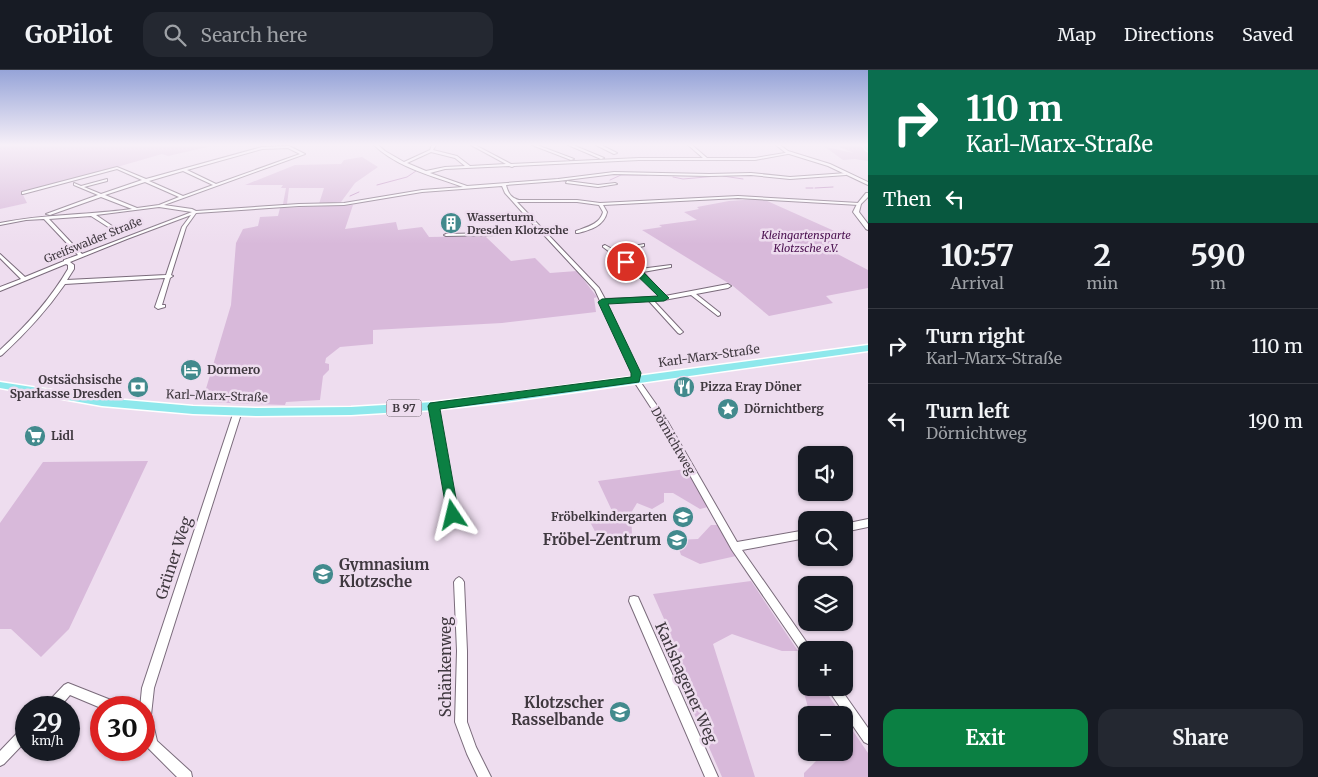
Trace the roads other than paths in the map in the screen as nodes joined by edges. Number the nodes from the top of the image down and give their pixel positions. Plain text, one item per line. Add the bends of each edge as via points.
1 (79, 178) edge
2 (138, 178) edge
3 (155, 178) edge
4 (201, 178) edge
5 (236, 178) edge
6 (444, 178) edge
7 (575, 178) edge
8 (855, 178) edge
9 (106, 180) dead end
10 (558, 180) junction
11 (144, 181) junction
12 (75, 184) dead end
13 (615, 184) dead end
14 (868, 184) edge
15 (216, 185) junction
16 (504, 185) junction
17 (467, 186) junction
18 (479, 186) junction
19 (80, 187) junction
20 (506, 192) junction
21 (23, 193) dead end
22 (868, 194) edge
23 (104, 195) junction
24 (182, 198) junction
25 (512, 199) junction
26 (863, 202) edge
27 (600, 204) junction
28 (159, 206) junction
29 (137, 209) junction
30 (195, 212) junction
31 (91, 214) junction
32 (45, 217) junction
33 (174, 220) junction
34 (188, 222) junction
35 (0, 224) edge
36 (868, 228) edge
37 (116, 231) dead end
38 (578, 232) dead end
39 (544, 233) junction
40 (446, 235) dead end
41 (642, 245) dead end
42 (605, 246) dead end
43 (614, 252) junction
44 (0, 255) edge
45 (80, 255) junction
46 (66, 261) junction
47 (669, 266) dead end
48 (639, 271) junction
49 (170, 276) junction
50 (24, 279) junction
51 (64, 282) junction
52 (728, 286) dead end
53 (0, 289) edge
54 (692, 294) junction
55 (664, 298) junction
56 (650, 300) junction
57 (602, 302) junction
58 (163, 306) dead end
59 (718, 314) dead end
60 (680, 332) dead end
61 (868, 348) edge
62 (0, 354) edge
63 (636, 380) junction
64 (0, 385) edge
65 (434, 406) junction
66 (238, 412) junction
67 (453, 515) dead end
68 (868, 523) edge
69 (853, 526) edge
70 (798, 535) edge
71 (735, 547) junction
72 (459, 582) dead end
73 (634, 601) dead end
74 (801, 641) edge
75 (61, 696) edge
76 (147, 696) edge
77 (839, 696) edge
78 (90, 698) edge
79 (868, 738) edge
80 (15, 744) edge
81 (155, 747) edge
82 (0, 760) edge
83 (186, 777) edge
84 (485, 777) edge
85 (712, 777) edge

1 - 21 street
2 - 11 street
3 - 11 street
4 - 15 street
5 - 15 street
6 - 17 street
7 - 10 street
8 - 14 street
9 - 19 street
10 - 13 street via 595,186
10 - 16 street
11 - 23 street
11 - 24 street
12 - 19 street
15 - 24 street
16 - 18 street
16 - 20 street
17 - 18 street
17 - 30 street via 344,204
18 - 20 street
19 - 23 street
20 - 25 street, Dörnichtweg
22 - 26 street
23 - 29 street
23 - 32 street
24 - 28 street
25 - 27 street
25 - 39 street, Dörnichtweg
26 - 27 street via 738,197
26 - 36 street via 856,212
27 - 38 street via 605,212 604,218
28 - 29 street
28 - 30 street
29 - 31 street
30 - 33 street, Greifswalder Straße
30 - 34 street
31 - 32 street
31 - 37 street
32 - 35 street
32 - 45 street
33 - 34 street
33 - 45 street, Greifswalder Straße
34 - 49 street
39 - 40 street
39 - 57 street, Dörnichtweg via 597,289
41 - 43 street
42 - 43 street
43 - 48 street
44 - 50 street
45 - 46 street, Greifswalder Straße
46 - 50 street, Greifswalder Straße
46 - 51 street via 71,269
47 - 48 street
48 - 55 street
49 - 51 street
49 - 58 street via 158,307
50 - 53 street, Greifswalder Straße
51 - 62 street via 36,319
52 - 54 street
54 - 55 street
54 - 59 street
55 - 56 street
56 - 57 street
56 - 60 street
57 - 63 street, Dörnichtweg via 636,373
61 - 63 main road, Karl-Marx-Straße / B 97
63 - 65 main road, Karl-Marx-Straße / B 97
63 - 71 street, Dörnichtweg
64 - 66 main road, Karl-Marx-Straße / B 97 via 102,402
65 - 66 main road, Karl-Marx-Straße / B 97
65 - 67 street
66 - 76 street, Grüner Weg
68 - 69 street
70 - 71 street
71 - 74 street, Dörnichtweg
72 - 84 street, Schänkenweg via 462,651 460,722
73 - 85 street, Karlshagener Weg
75 - 78 street via 68,689
77 - 79 street
80 - 82 street
81 - 83 street, Grüner Weg

